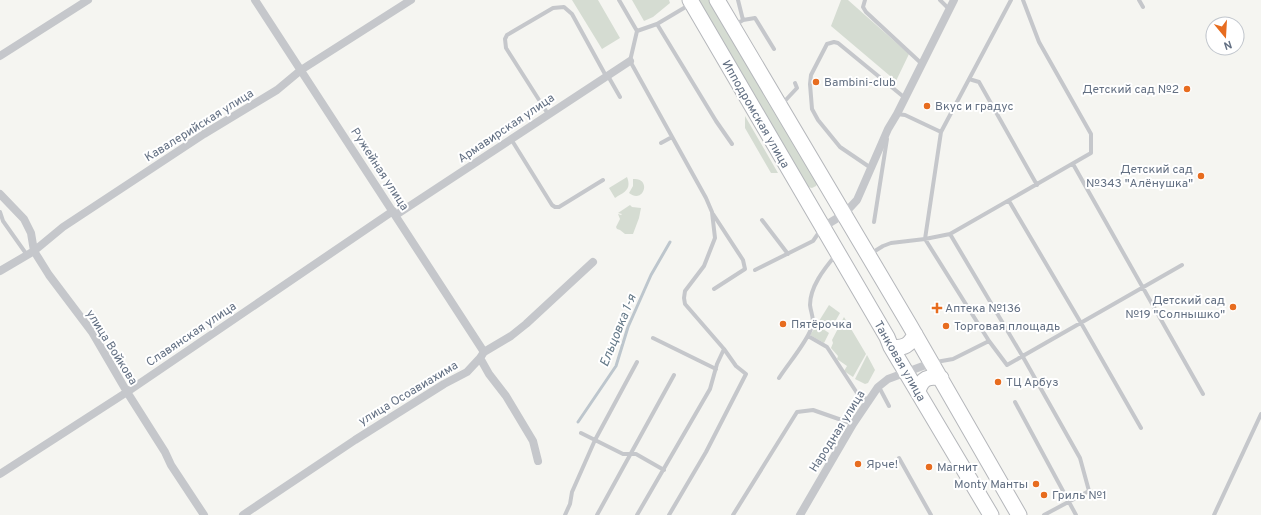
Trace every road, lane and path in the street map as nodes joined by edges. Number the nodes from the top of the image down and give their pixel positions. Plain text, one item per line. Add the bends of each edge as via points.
1 (88, 0) edge
2 (255, 0) edge
3 (411, 0) edge
4 (619, 0) edge
5 (717, 0) edge
6 (738, 0) edge
7 (865, 0) edge
8 (940, 0) edge
9 (954, 0) edge
10 (1011, 0) edge
11 (1023, 0) edge
12 (1139, 0) edge
13 (691, 2) edge
14 (1143, 7) dead end
15 (949, 9) junction
16 (738, 23) junction
17 (657, 24) junction
18 (638, 31) junction
19 (774, 49) dead end
20 (0, 56) edge
21 (630, 61) junction
22 (922, 64) junction
23 (301, 70) junction
24 (607, 76) junction
25 (969, 79) junction
26 (794, 83) dead end
27 (620, 97) dead end
28 (905, 98) junction
29 (780, 106) junction
30 (548, 114) junction
31 (897, 114) junction
32 (888, 129) junction
33 (941, 132) junction
34 (672, 137) junction
35 (511, 139) junction
36 (661, 143) dead end
37 (732, 144) dead end
38 (1073, 164) junction
39 (871, 168) junction
40 (603, 180) dead end
41 (827, 185) junction
42 (1037, 185) junction
43 (0, 196) edge
44 (806, 198) junction
45 (1009, 201) junction
46 (0, 212) edge
47 (712, 212) junction
48 (394, 213) junction
49 (844, 214) junction
50 (762, 220) dead end
51 (874, 222) dead end
52 (823, 227) junction
53 (950, 234) junction
54 (925, 239) junction
55 (31, 253) junction
56 (838, 253) junction
57 (788, 254) junction
58 (868, 256) junction
59 (593, 262) dead end
60 (1182, 265) dead end
61 (755, 270) dead end
62 (0, 271) edge
63 (1143, 287) junction
64 (714, 289) dead end
65 (1081, 323) junction
66 (915, 334) junction
67 (808, 336) junction
68 (653, 338) dead end
69 (989, 341) junction
70 (891, 347) junction
71 (724, 349) junction
72 (482, 355) junction
73 (1023, 357) junction
74 (636, 362) dead end
75 (932, 363) junction
76 (716, 369) junction
77 (907, 373) junction
78 (674, 375) dead end
79 (779, 378) dead end
80 (941, 378) junction
81 (878, 387) junction
82 (918, 391) junction
83 (127, 392) junction
84 (1203, 394) dead end
85 (868, 400) junction
86 (1015, 402) dead end
87 (888, 406) dead end
88 (1261, 414) edge
89 (853, 424) junction
90 (1141, 428) dead end
91 (581, 433) dead end
92 (595, 440) junction
93 (631, 454) junction
94 (898, 458) dead end
95 (538, 461) dead end
96 (664, 470) junction
97 (0, 474) edge
98 (1068, 502) junction
99 (204, 515) edge
100 (243, 515) edge
101 (565, 515) edge
102 (598, 515) edge
103 (637, 515) edge
104 (669, 515) edge
105 (733, 515) edge
106 (801, 515) edge
107 (931, 515) edge
108 (991, 515) edge
109 (1019, 515) edge
110 (1044, 515) edge
111 (1076, 515) edge
112 (1214, 515) edge

1 - 20 street
2 - 23 street, Ружейная улица
3 - 23 street, Кавалерийская улица
4 - 18 lane
5 - 16 highway, Ипподромская улица
6 - 16 lane
7 - 22 lane via 863,7 866,12
8 - 15 lane
9 - 15 street
10 - 25 lane
11 - 38 lane via 1039,42 1091,134 1091,153
12 - 14 lane
13 - 17 lane
13 - 44 highway, Ипподромская улица
15 - 22 street
16 - 19 lane via 755,18
16 - 29 highway, Ипподромская улица
17 - 18 lane
17 - 37 lane
18 - 21 lane
21 - 24 street, Армавирская улица
21 - 34 lane
22 - 28 street
23 - 48 street, Ружейная улица
23 - 55 street, Кавалерийская улица via 277,90 204,134 63,227
24 - 27 lane
24 - 30 street, Армавирская улица
24 - 30 lane via 572,14 564,7 553,8 507,35 506,48
25 - 33 lane
25 - 42 lane via 979,82
26 - 29 lane via 797,88
28 - 31 street
28 - 39 lane via 838,42 827,44 811,75 812,109 840,147
29 - 41 highway, Ипподромская улица
30 - 35 street, Армавирская улица
31 - 32 street
31 - 33 lane via 905,115
32 - 39 street
32 - 51 lane
33 - 54 lane
34 - 36 lane
34 - 47 lane
35 - 40 lane via 555,208
35 - 48 street, Армавирская улица
38 - 42 lane
38 - 63 lane
39 - 49 street via 857,200
41 - 44 highway via 823,194 815,198
41 - 49 highway, Ипподромская улица
42 - 45 lane
43 - 55 street, улица Войкова via 24,218 31,233
44 - 52 highway, Ипподромская улица
45 - 53 lane
45 - 65 lane
46 - 55 lane via 3,221
47 - 64 lane via 743,260 745,269
47 - 71 lane via 715,238 704,266 685,290 684,298 686,304
48 - 72 street, Ружейная улица
48 - 83 street, Славянская улица
49 - 52 street
49 - 58 highway
50 - 57 lane
52 - 56 highway, Танковая улица
52 - 57 lane via 813,241
53 - 54 lane
53 - 73 lane
54 - 58 lane via 891,243
54 - 69 lane
55 - 62 street, Кавалерийская улица
55 - 83 street, улица Войкова via 92,332
56 - 67 lane via 823,270 811,296 810,307 814,318
56 - 70 highway, Танковая улица
57 - 61 lane
58 - 66 highway
59 - 72 street, улица Осоавиахима via 526,324
60 - 63 lane
63 - 65 lane
63 - 84 lane
65 - 73 lane
65 - 90 lane
66 - 70 highway via 907,346
66 - 75 highway
67 - 79 lane
67 - 85 lane via 827,347 857,393
68 - 76 lane
69 - 73 lane via 1007,365
69 - 75 lane via 953,359
70 - 77 highway, Танковая улица
71 - 76 lane
71 - 104 lane via 736,366 746,374 706,452
72 - 95 street, Ружейная улица via 489,374 506,396 532,441
72 - 100 street, улица Осоавиахима via 467,372 355,440
73 - 98 lane via 1080,458 1089,491
74 - 92 lane
75 - 77 street, Народная улица
75 - 80 highway
76 - 96 lane via 710,389
77 - 81 street, Народная улица
77 - 82 highway, Танковая улица
78 - 93 lane
80 - 82 highway via 925,379
80 - 109 highway
81 - 85 street, Народная улица
81 - 87 lane
82 - 108 highway, Танковая улица
83 - 97 street, Славянская улица
83 - 99 street, улица Войкова
85 - 89 street, Народная улица
86 - 98 lane
88 - 112 lane
89 - 105 lane via 814,410 797,412
89 - 106 street, Народная улица
91 - 92 lane
92 - 93 lane via 623,454
92 - 101 lane via 572,492
93 - 96 lane via 636,454
93 - 102 lane
94 - 107 lane
96 - 103 lane
98 - 110 lane
98 - 111 lane

